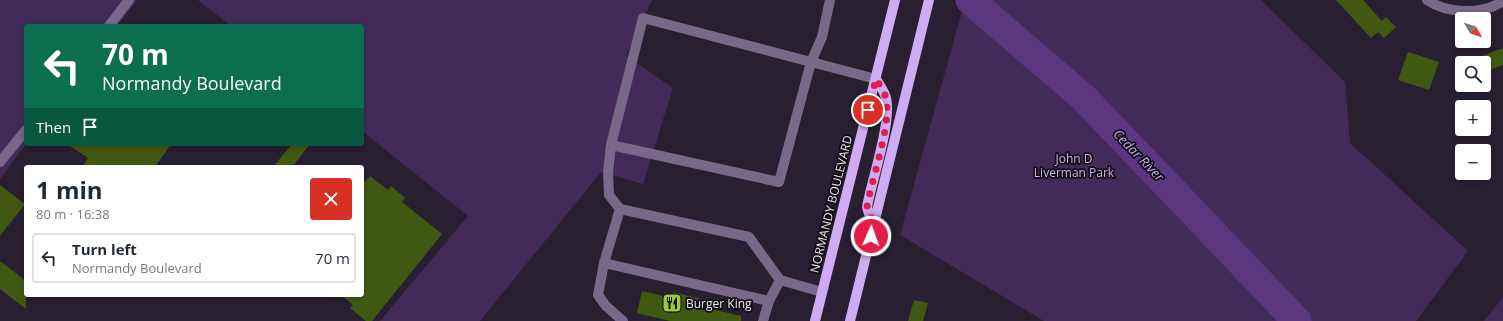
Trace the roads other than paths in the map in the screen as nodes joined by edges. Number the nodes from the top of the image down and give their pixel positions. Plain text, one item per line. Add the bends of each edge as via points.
1 (129, 0) edge
2 (830, 0) edge
3 (895, 0) edge
4 (929, 0) edge
5 (1427, 0) edge
6 (1503, 1) edge
7 (111, 24) edge
8 (811, 62) junction
9 (876, 79) junction
10 (24, 132) edge
11 (611, 145) junction
12 (0, 162) edge
13 (620, 209) junction
14 (874, 222) junction
15 (604, 263) junction
16 (780, 280) junction
17 (822, 292) junction
18 (769, 301) junction
19 (623, 321) edge
20 (763, 321) edge
21 (815, 321) edge
22 (850, 321) edge

1 - 7 street
2 - 8 street via 822,37
3 - 9 main road, NORMANDY BOULEVARD
4 - 14 main road
5 - 6 street via 1454,11 1486,8
8 - 9 street
8 - 11 street via 779,182
8 - 11 street via 643,18
9 - 14 main road via 886,96 887,106 880,153 867,207
9 - 17 main road, NORMANDY BOULEVARD
10 - 12 street
11 - 13 street via 609,195
13 - 15 street
13 - 16 street via 749,237
14 - 22 main road
15 - 18 street
15 - 19 street via 598,295
16 - 17 street
16 - 18 street
17 - 21 main road, NORMANDY BOULEVARD
18 - 20 street

